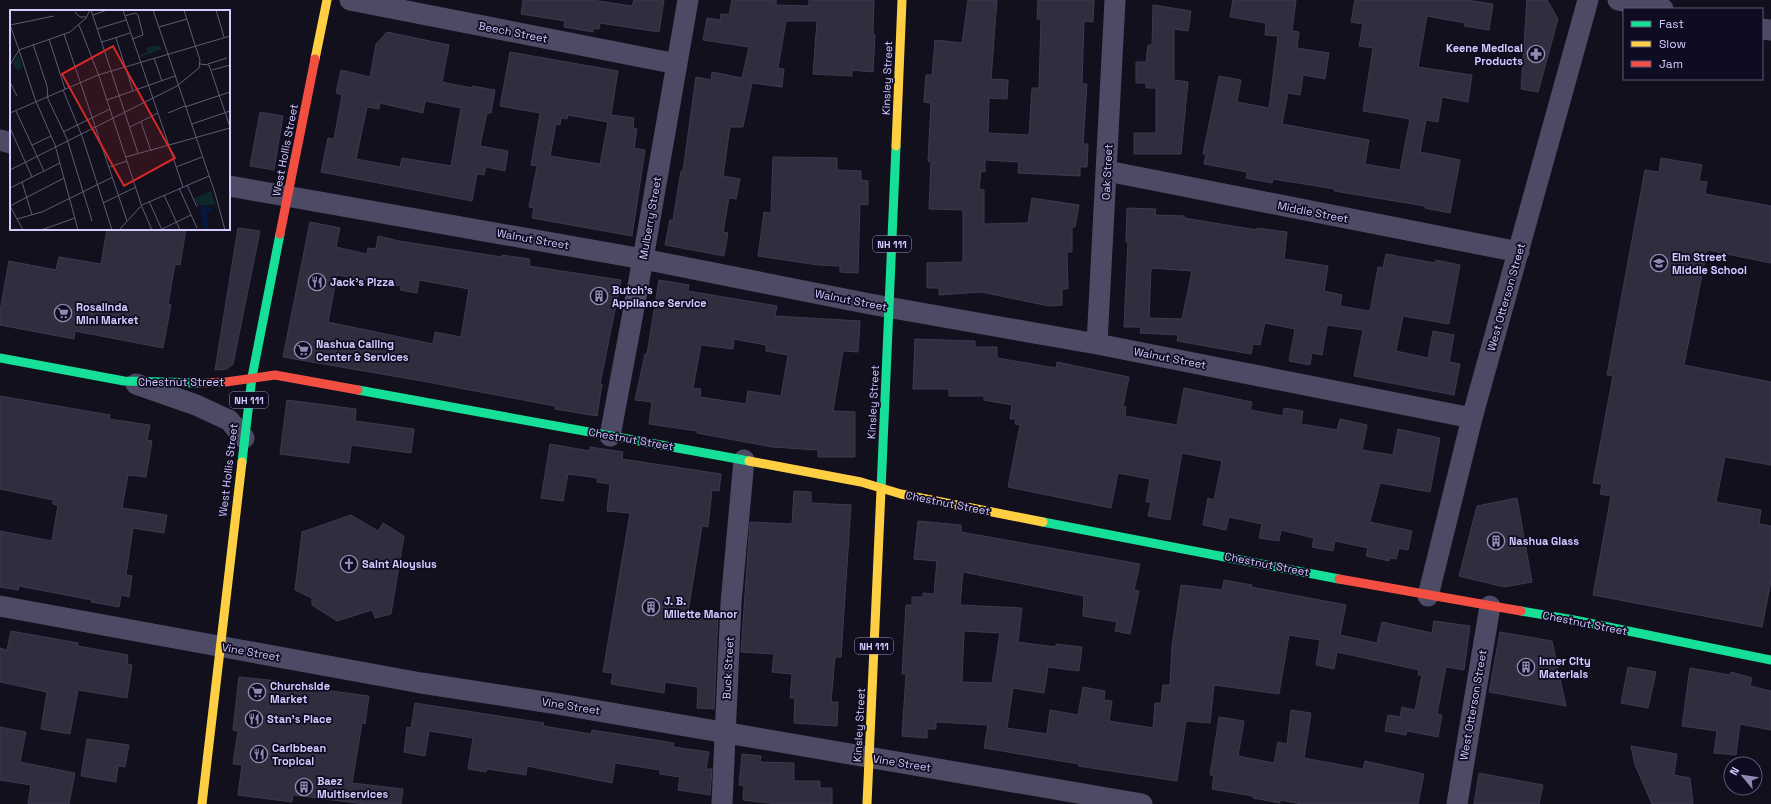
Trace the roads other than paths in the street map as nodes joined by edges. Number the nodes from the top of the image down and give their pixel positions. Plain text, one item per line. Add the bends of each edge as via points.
1 (327, 0) edge
2 (350, 0) edge
3 (688, 0) edge
4 (902, 0) edge
5 (1115, 0) edge
6 (1588, 0) edge
7 (1618, 0) edge
8 (1658, 8) edge
9 (677, 64) junction
10 (0, 140) edge
11 (10, 143) edge
12 (1107, 171) junction
13 (230, 186) edge
14 (289, 197) junction
15 (1519, 252) junction
16 (643, 259) junction
17 (890, 308) junction
18 (1098, 344) junction
19 (0, 358) edge
20 (252, 377) junction
21 (124, 381) junction
22 (1472, 418) junction
23 (610, 436) junction
24 (244, 438) junction
25 (744, 460) junction
26 (882, 488) junction
27 (1428, 596) junction
28 (0, 606) edge
29 (1490, 606) junction
30 (219, 646) junction
31 (1771, 660) edge
32 (725, 732) junction
33 (869, 757) junction
34 (202, 804) edge
35 (722, 804) edge
36 (867, 804) edge
37 (1142, 804) edge
38 (1456, 804) edge

1 - 14 street, West Hollis Street / NH 111
2 - 9 street, Beech Street
3 - 9 street, Mulberry Street
4 - 17 street, Kinsley Street / NH 111
5 - 12 street, Oak Street
6 - 15 street, West Otterson Street
7 - 8 street
9 - 16 street, Mulberry Street
10 - 11 street
12 - 15 street, Middle Street
12 - 18 street, Oak Street
13 - 14 street, Walnut Street
14 - 16 street, Walnut Street
14 - 20 street, West Hollis Street / NH 111
15 - 22 street, West Otterson Street
16 - 17 street, Walnut Street
16 - 23 street, Mulberry Street
17 - 18 street, Walnut Street
17 - 26 street, Kinsley Street / NH 111
18 - 22 street, Walnut Street
19 - 21 street, Chestnut Street
20 - 21 street, Chestnut Street via 200,383
20 - 23 street, Chestnut Street via 276,375
20 - 24 street, West Hollis Street / NH 111
21 - 24 street, Chestnut Street via 153,389 229,420
22 - 27 street, West Otterson Street
23 - 25 street, Chestnut Street
24 - 30 street, West Hollis Street / NH 111
25 - 26 street, Chestnut Street
25 - 32 street, Buck Street via 731,603
26 - 27 street, Chestnut Street via 901,494
26 - 33 street, Kinsley Street / NH 111
27 - 29 street, Chestnut Street
28 - 30 street, Vine Street
29 - 31 street, Chestnut Street via 1574,620
29 - 38 street, West Otterson Street
30 - 32 street, Vine Street via 421,683
30 - 34 street, West Hollis Street / NH 111
32 - 33 street, Vine Street
32 - 35 street, Buck Street
33 - 36 street, Kinsley Street / NH 111
33 - 37 street, Vine Street

